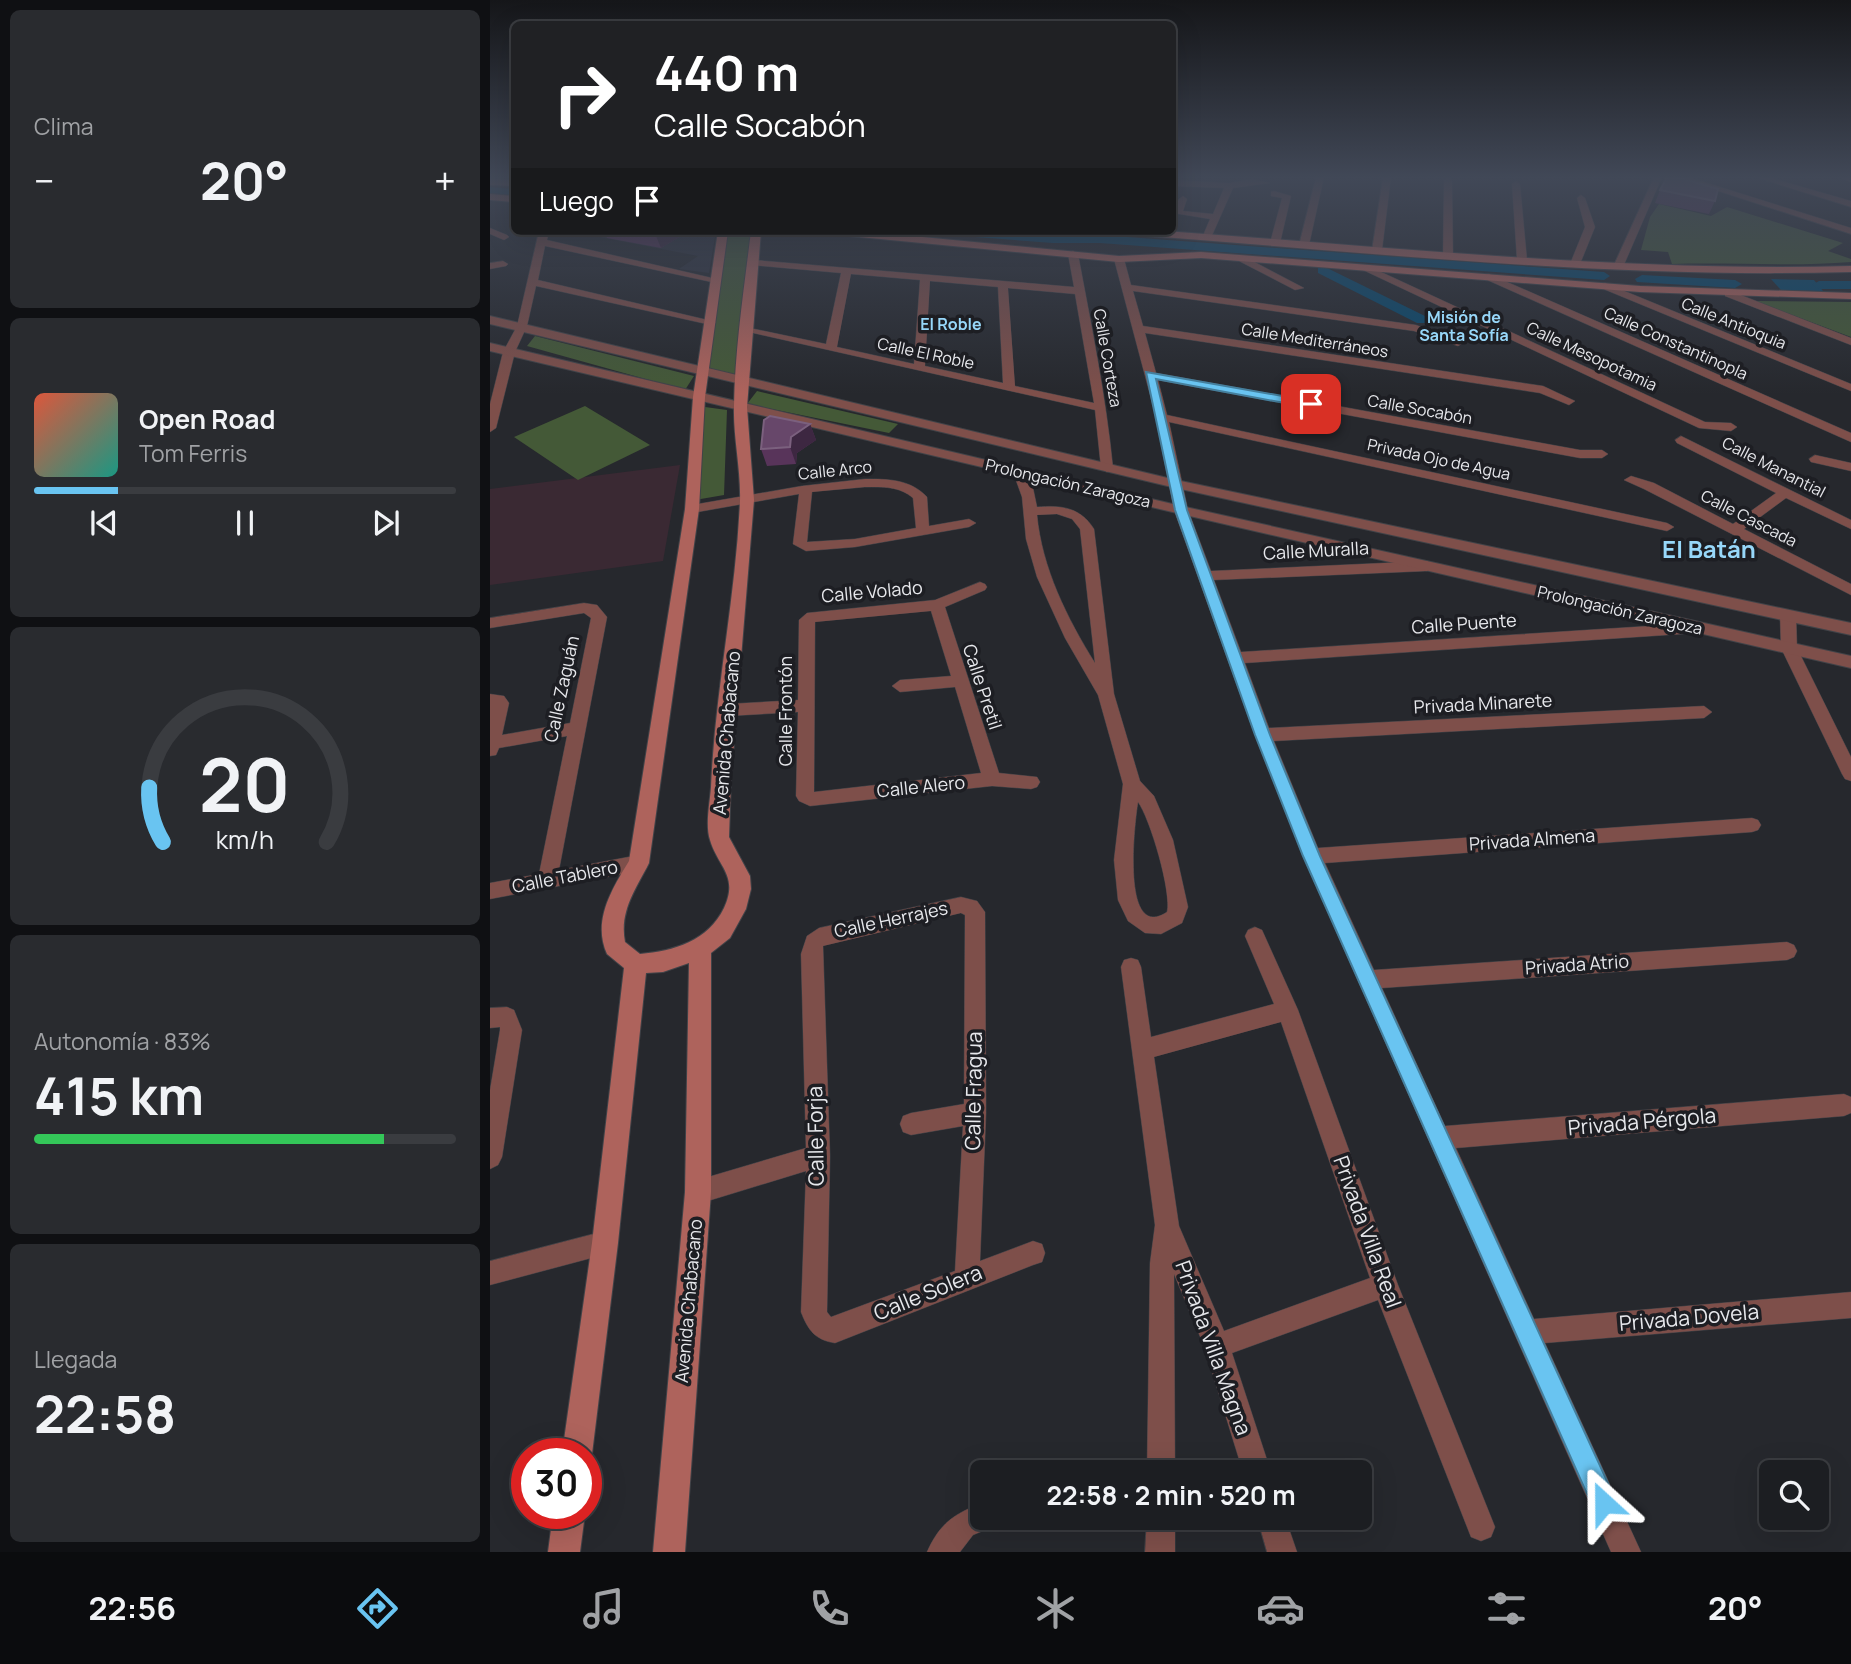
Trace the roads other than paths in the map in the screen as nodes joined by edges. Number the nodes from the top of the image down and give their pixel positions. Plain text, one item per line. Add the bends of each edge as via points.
1 (540, 249) edge
2 (592, 249) edge
3 (720, 249) edge
4 (755, 249) edge
5 (1021, 249) edge
6 (1369, 249) edge
7 (1448, 249) edge
8 (1521, 249) edge
9 (1581, 249) edge
10 (1626, 249) edge
11 (1377, 250) joint
12 (1073, 254) junction
13 (1448, 255) junction
14 (1119, 258) junction
15 (1242, 259) junction
16 (1522, 260) junction
17 (754, 263) junction
18 (503, 264) dead end
19 (1575, 264) junction
20 (490, 267) edge
21 (1618, 267) junction
22 (1366, 268) junction
23 (1851, 269) edge
24 (848, 271) junction
25 (925, 277) junction
26 (1489, 277) junction
27 (716, 280) junction
28 (533, 282) junction
29 (1556, 282) junction
30 (1003, 284) junction
31 (1605, 286) junction
32 (1127, 287) junction
33 (1299, 288) dead end
34 (1081, 291) junction
35 (1694, 293) junction
36 (1729, 294) junction
37 (1851, 296) edge
38 (490, 320) edge
39 (711, 321) junction
40 (522, 326) junction
41 (1138, 329) junction
42 (745, 330) junction
43 (1851, 342) edge
44 (1458, 343) dead end
45 (490, 347) edge
46 (831, 347) junction
47 (509, 352) junction
48 (919, 368) junction
49 (703, 369) junction
50 (1150, 375) junction
51 (742, 382) junction
52 (1009, 386) junction
53 (1851, 388) edge
54 (699, 397) junction
55 (1569, 401) dead end
56 (740, 407) junction
57 (1101, 408) junction
58 (1162, 417) junction
59 (1731, 427) dead end
60 (490, 428) edge
61 (1851, 438) edge
62 (1681, 440) dead end
63 (1602, 454) dead end
64 (1815, 459) dead end
65 (1851, 467) edge
66 (1107, 468) junction
67 (1019, 472) junction
68 (1631, 480) dead end
69 (1177, 484) junction
70 (806, 490) junction
71 (1785, 492) junction
72 (747, 500) junction
73 (692, 509) junction
74 (1181, 510) junction
75 (1032, 511) junction
76 (969, 523) dead end
77 (1851, 525) edge
78 (1667, 527) dead end
79 (923, 530) junction
80 (1734, 530) junction
81 (1529, 561) junction
82 (1426, 566) junction
83 (1207, 576) junction
84 (981, 587) dead end
85 (1524, 588) junction
86 (1851, 590) edge
87 (1720, 600) junction
88 (937, 605) junction
89 (1788, 615) junction
90 (807, 620) joint
91 (490, 623) edge
92 (1697, 628) junction
93 (1851, 629) edge
94 (1722, 633) junction
95 (1789, 648) junction
96 (1233, 658) junction
97 (1851, 662) edge
98 (960, 681) junction
99 (900, 686) dead end
100 (1107, 694) junction
101 (492, 700) edge
102 (805, 706) junction
103 (729, 710) junction
104 (1704, 712) dead end
105 (574, 729) junction
106 (1263, 735) junction
107 (491, 747) edge
108 (1851, 774) edge
109 (992, 779) junction
110 (1031, 782) dead end
111 (1132, 785) junction
112 (810, 799) joint
113 (1752, 825) dead end
114 (1312, 856) junction
115 (639, 863) junction
116 (547, 881) junction
117 (490, 891) edge
118 (970, 907) joint
119 (1255, 936) dead end
120 (814, 942) joint
121 (701, 950) junction
122 (1787, 951) dead end
123 (636, 964) junction
124 (1131, 967) dead end
125 (1368, 980) junction
126 (1287, 1010) junction
127 (498, 1018) edge
128 (1142, 1050) junction
129 (1844, 1105) dead end
130 (975, 1112) junction
131 (911, 1124) dead end
132 (1439, 1138) junction
133 (818, 1156) junction
134 (490, 1157) edge
135 (698, 1192) junction
136 (1167, 1225) junction
137 (605, 1243) junction
138 (1033, 1253) dead end
139 (490, 1273) edge
140 (967, 1277) junction
141 (1385, 1285) junction
142 (1851, 1305) edge
143 (824, 1327) joint
144 (1527, 1332) junction
145 (1217, 1346) junction
146 (579, 1438) edge
147 (1161, 1460) edge
148 (1253, 1460) edge
149 (970, 1522) edge
150 (1481, 1527) dead end
151 (567, 1529) edge
152 (1161, 1530) edge
153 (1275, 1530) edge
154 (564, 1552) edge
155 (669, 1552) edge
156 (942, 1552) edge
157 (1160, 1552) edge
158 (1282, 1552) edge
159 (1626, 1552) edge

1 - 28 street
2 - 27 street
3 - 27 main road
4 - 17 main road, Avenida Chabacano
5 - 12 main road
6 - 11 main road
7 - 13 street
8 - 16 street
9 - 19 street
10 - 21 street
11 - 13 main road
12 - 14 main road
12 - 34 street, Calle Corteza
13 - 16 main road
14 - 15 main road via 1201,255
14 - 32 street
15 - 22 main road
15 - 33 street
16 - 19 main road
17 - 24 street
17 - 42 main road, Avenida Chabacano
18 - 20 street
19 - 21 main road
21 - 23 main road
21 - 29 main road via 1612,279 1577,277
21 - 35 main road via 1627,281
22 - 26 main road
22 - 59 street, Calle Mesopotamia via 1703,425
24 - 25 street
24 - 46 street
25 - 30 street
25 - 48 street
26 - 29 main road
26 - 61 street, Calle Constantinopla
27 - 39 main road
28 - 39 street
28 - 40 street
29 - 31 main road
30 - 34 street
30 - 52 street
31 - 35 main road
31 - 53 street, Calle Antioquia
32 - 41 street
32 - 44 street via 1416,328
34 - 57 street, Calle Corteza
35 - 36 main road
36 - 37 main road
36 - 43 street
38 - 40 street, Prolongación Zaragoza
39 - 49 main road
40 - 47 street
40 - 49 street, Prolongación Zaragoza
41 - 50 street
41 - 55 street, Calle Mediterráneos via 1543,390
42 - 46 street, Calle El Roble
42 - 51 main road, Avenida Chabacano
45 - 47 street, Prolongación Zaragoza
46 - 48 street, Calle El Roble
47 - 54 street, Prolongación Zaragoza
47 - 60 street
48 - 52 street, Calle El Roble
49 - 51 street, Prolongación Zaragoza
49 - 54 main road
50 - 58 street
50 - 63 street, Calle Socabón via 1580,454
51 - 56 main road, Avenida Chabacano
51 - 66 street, Prolongación Zaragoza
52 - 57 street, Calle El Roble
54 - 56 street, Prolongación Zaragoza
54 - 73 main road
56 - 67 street, Prolongación Zaragoza
56 - 72 main road, Avenida Chabacano
57 - 66 street, Calle Corteza
58 - 69 street
58 - 78 street, Privada Ojo de Agua
62 - 71 street, Calle Manantial
64 - 65 street
66 - 69 street, Prolongación Zaragoza
67 - 74 street, Prolongación Zaragoza
67 - 75 street
68 - 80 street, Calle Cascada
69 - 74 street
69 - 81 street, Prolongación Zaragoza
70 - 72 street, Calle Arco
70 - 79 street, Calle Arco via 876,482 908,487 920,497
70 - 79 street via 800,544 806,547
71 - 77 street, Calle Manantial
71 - 80 street
72 - 73 street, Calle Arco
72 - 103 main road, Avenida Chabacano
73 - 115 main road
74 - 82 street, Prolongación Zaragoza
74 - 83 street
75 - 100 street via 1034,541 1049,586 1082,659
75 - 100 street via 1075,513 1087,529
76 - 79 street
80 - 86 street, Calle Cascada
81 - 85 street
81 - 87 street, Prolongación Zaragoza
82 - 83 street, Calle Muralla
82 - 85 street, Prolongación Zaragoza
83 - 96 street
84 - 88 street, Calle Volado
85 - 92 street, Prolongación Zaragoza
87 - 89 street, Prolongación Zaragoza
87 - 94 street
88 - 90 street, Calle Volado
88 - 98 street, Calle Pretil
89 - 93 street, Prolongación Zaragoza
89 - 95 street
90 - 102 street, Calle Frontón
91 - 105 street, Calle Zaguán via 573,609 597,612
92 - 94 street, Prolongación Zaragoza
92 - 96 street, Calle Puente
94 - 95 street, Prolongación Zaragoza
95 - 97 street, Prolongación Zaragoza
95 - 108 street
96 - 106 street
98 - 99 street
98 - 109 street, Calle Pretil
100 - 111 street
101 - 107 street via 501,703
102 - 103 street
102 - 112 street, Calle Frontón via 805,796
103 - 121 main road, Avenida Chabacano via 719,838 740,877 740,890 722,931
104 - 106 street, Privada Minarete
105 - 107 street
105 - 116 street, Calle Zaguán
106 - 114 street
109 - 110 street, Calle Alero
109 - 112 street, Calle Alero
111 - 111 street via 1148,801 1164,840 1177,897 1175,917 1158,926 1146,925 1131,914 1124,887
113 - 114 street, Privada Almena
114 - 125 street
115 - 116 street, Calle Tablero
115 - 123 main road via 615,903 611,921 615,947
116 - 117 street, Calle Tablero
118 - 120 street, Calle Herrajes via 961,905 825,934
118 - 130 street, Calle Fragua via 975,912
119 - 126 street, Privada Villa Real
120 - 133 street, Calle Forja
121 - 123 main road via 663,962
121 - 135 main road, Avenida Chabacano
122 - 125 street, Privada Atrio
123 - 137 main road
124 - 128 street, Privada Villa Magna
125 - 132 street
126 - 128 street
126 - 141 street, Privada Villa Real
127 - 134 street via 511,1030
128 - 136 street, Privada Villa Magna
129 - 132 street, Privada Pérgola
130 - 131 street
130 - 140 street, Calle Fragua
132 - 144 street
133 - 135 street
133 - 143 street, Calle Forja via 814,1312
135 - 155 main road, Avenida Chabacano
136 - 145 street, Privada Villa Magna
136 - 147 street, Privada Villa Magna via 1162,1264
137 - 139 street
137 - 146 main road
138 - 140 street, Calle Solera
140 - 143 street, Calle Solera via 835,1330
141 - 145 street
141 - 150 street, Privada Villa Real
142 - 144 street, Privada Dovela
144 - 159 street
145 - 148 street, Privada Villa Magna
149 - 156 street
151 - 154 main road
152 - 157 street
153 - 158 street

